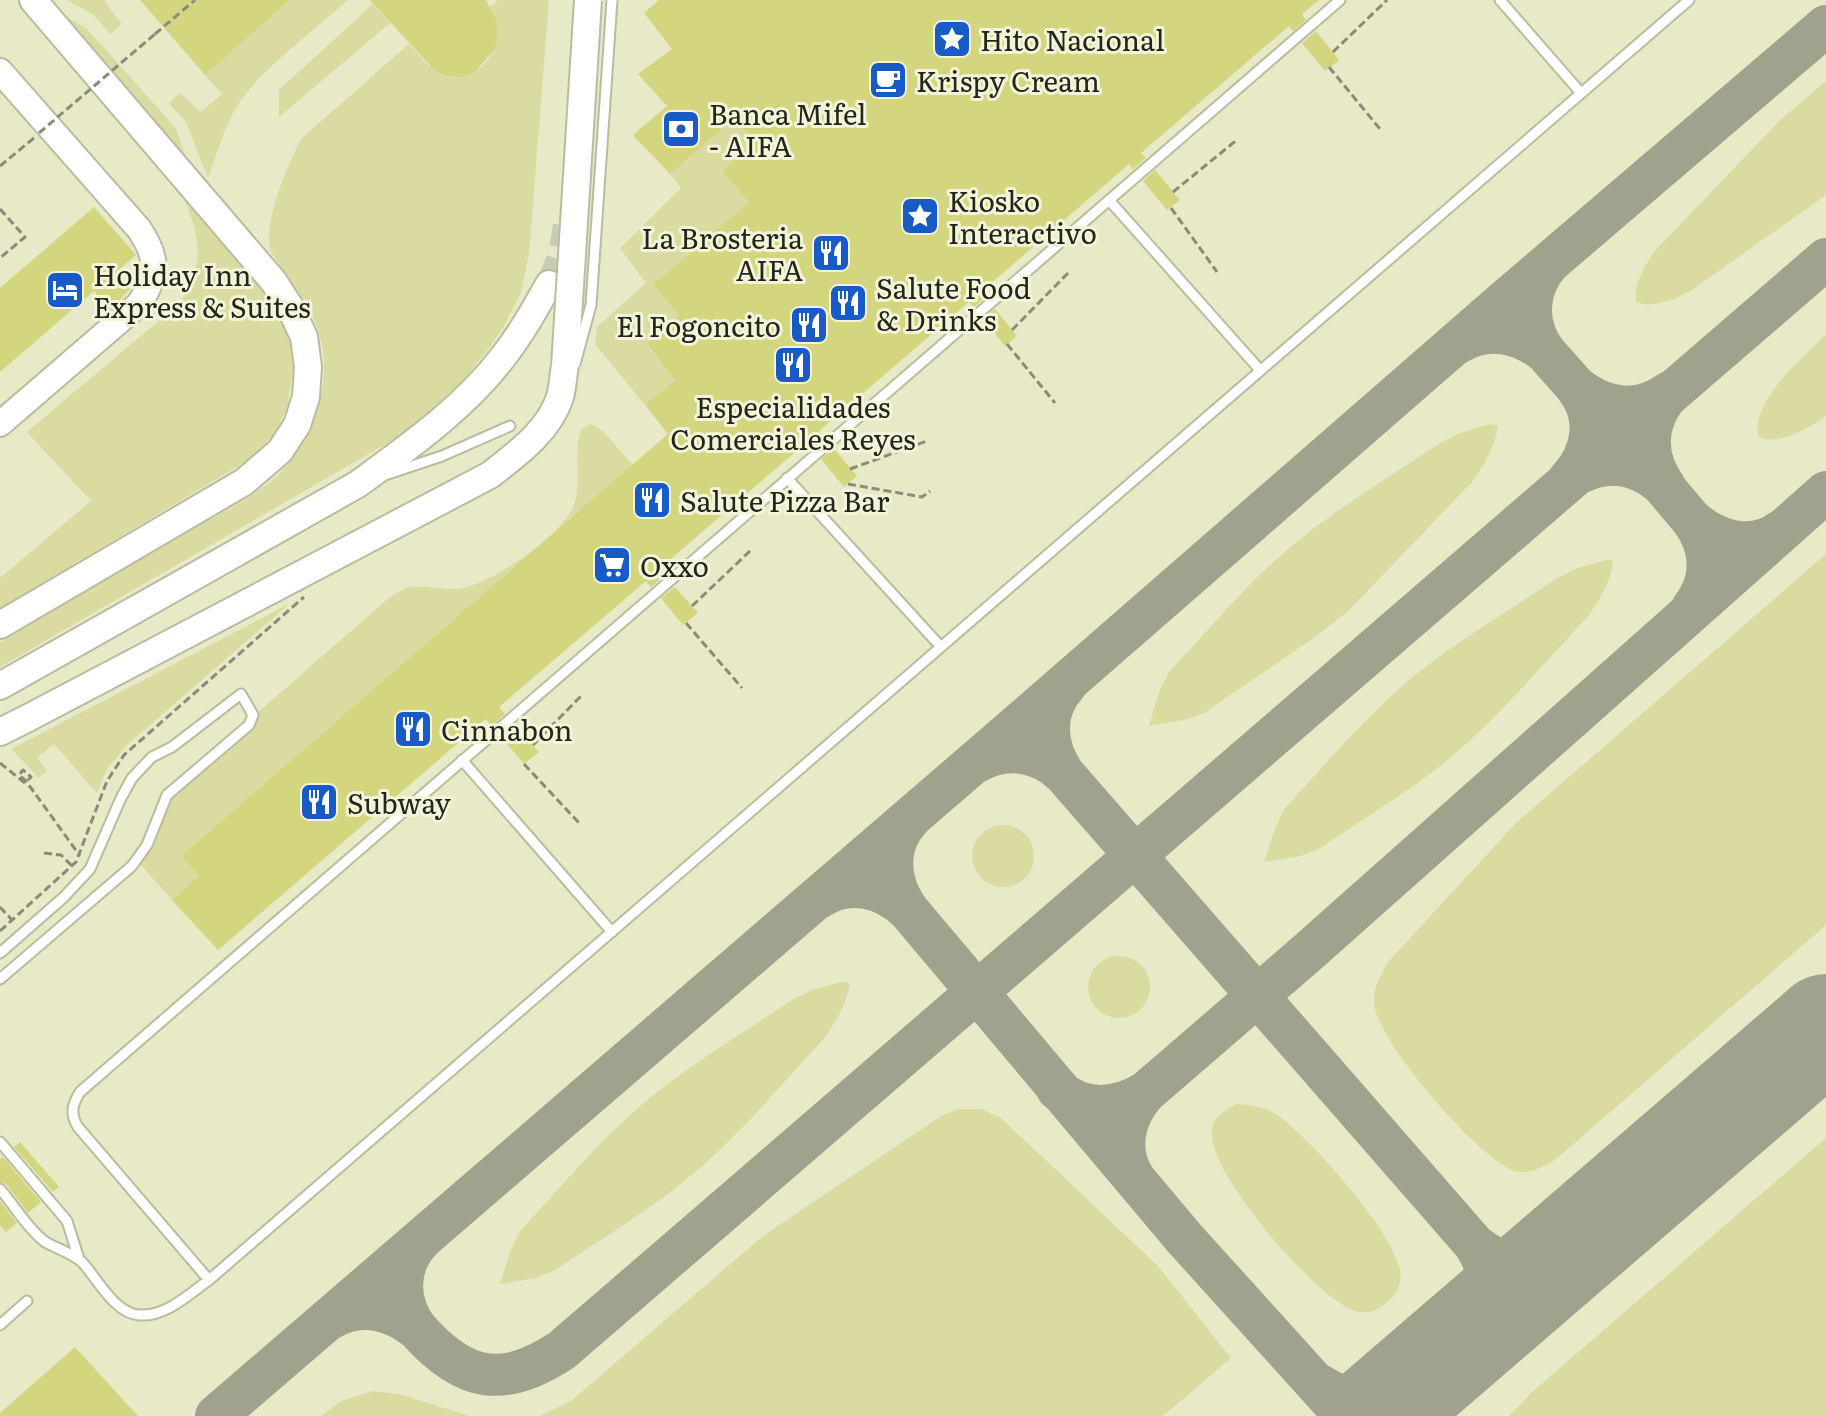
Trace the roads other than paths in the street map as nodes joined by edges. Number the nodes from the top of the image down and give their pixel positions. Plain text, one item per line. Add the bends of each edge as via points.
1 (33, 0) edge
2 (588, 0) edge
3 (612, 0) edge
4 (1340, 0) edge
5 (1500, 0) edge
6 (1689, 0) edge
7 (0, 71) edge
8 (1581, 93) junction
9 (1109, 200) junction
10 (549, 284) tunnel mouth
11 (1260, 370) junction
12 (560, 397) junction
13 (0, 424) edge
14 (510, 426) dead end
15 (787, 478) junction
16 (358, 484) junction
17 (0, 625) edge
18 (941, 647) junction
19 (0, 686) edge
20 (0, 732) edge
21 (462, 760) junction
22 (612, 932) junction
23 (0, 953) edge
24 (0, 979) edge
25 (0, 1142) edge
26 (0, 1189) edge
27 (79, 1259) junction
28 (209, 1280) junction
29 (27, 1301) dead end
30 (0, 1325) edge

1 - 17 main road via 274,282 304,337 308,367 297,425 280,451 244,482
2 - 12 main road, bridge
3 - 12 lane, bridge via 591,305
4 - 9 lane
5 - 8 lane
6 - 8 lane
7 - 13 street via 139,229 155,263 152,284 139,304
8 - 11 lane
9 - 11 lane
9 - 15 lane
10 - 16 main road via 509,350 469,396
11 - 18 lane
12 - 20 main road, bridge via 538,434 490,475
14 - 16 lane
15 - 18 lane
15 - 21 lane
16 - 19 main road
18 - 22 lane
21 - 22 lane
21 - 28 lane via 73,1103 78,1127
22 - 28 lane
23 - 24 lane via 90,869 132,778 152,757 241,694 253,715 249,725 167,795 141,857
25 - 27 lane via 67,1221
26 - 27 lane via 43,1240
27 - 28 lane via 120,1306 139,1315 158,1313
29 - 30 lane

